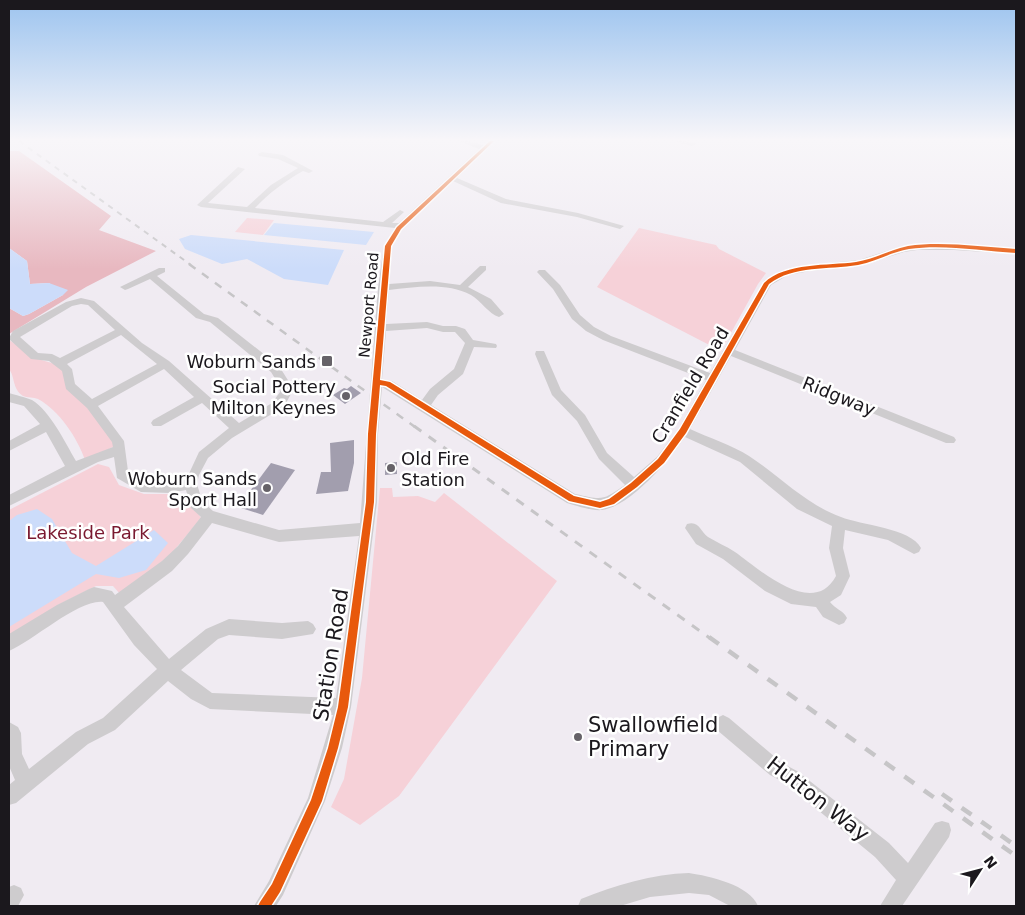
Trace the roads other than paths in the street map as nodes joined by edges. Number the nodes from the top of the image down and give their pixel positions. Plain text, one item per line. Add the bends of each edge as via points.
1 (224, 184) edge
2 (276, 184) edge
3 (446, 184) edge
4 (465, 184) edge
5 (248, 210) junction
6 (400, 212) dead end
7 (385, 224) junction
8 (401, 226) junction
9 (620, 226) dead end
10 (1016, 251) edge
11 (483, 268) dead end
12 (162, 270) dead end
13 (542, 272) dead end
14 (151, 275) junction
15 (125, 288) dead end
16 (383, 288) junction
17 (462, 288) junction
18 (499, 314) dead end
19 (380, 328) junction
20 (120, 331) junction
21 (470, 343) junction
22 (492, 346) dead end
23 (728, 351) junction
24 (540, 354) dead end
25 (60, 363) junction
26 (165, 364) junction
27 (714, 379) junction
28 (376, 388) junction
29 (9, 397) edge
30 (203, 397) junction
31 (91, 405) junction
32 (422, 406) junction
33 (157, 423) dead end
34 (49, 425) junction
35 (238, 429) junction
36 (683, 431) junction
37 (950, 440) dead end
38 (9, 446) edge
39 (119, 450) junction
40 (73, 468) junction
41 (191, 484) junction
42 (634, 485) junction
43 (9, 500) edge
44 (208, 516) junction
45 (839, 523) junction
46 (692, 528) dead end
47 (366, 529) junction
48 (914, 548) dead end
49 (820, 600) junction
50 (113, 606) junction
51 (839, 618) dead end
52 (308, 629) dead end
53 (9, 643) edge
54 (169, 669) junction
55 (343, 707) junction
56 (723, 724) dead end
57 (9, 731) edge
58 (26, 783) junction
59 (9, 796) edge
60 (942, 830) dead end
61 (909, 879) junction
62 (264, 906) edge
63 (588, 906) edge
64 (748, 906) edge
65 (890, 906) edge

1 - 5 street via 201,205
2 - 5 street
3 - 8 street, Newport Road
4 - 9 street via 504,201
5 - 7 street
6 - 7 street
7 - 8 street
8 - 16 street, Newport Road via 388,246
10 - 23 street, Cranfield Road via 906,248 860,262 778,275 767,283
11 - 17 street
12 - 14 street
13 - 27 street via 557,287 576,317 590,329
14 - 15 street
14 - 35 street via 200,316 214,320 282,378 286,392 282,400
16 - 17 street via 439,283
16 - 19 street, Newport Road
17 - 18 street via 490,302
19 - 21 street via 427,325 456,329
19 - 28 street, Newport Road
20 - 25 street
20 - 25 street via 90,304 81,301 17,333 14,338 36,356 52,358
20 - 26 street
21 - 22 street
21 - 32 street via 459,371
23 - 27 street, Cranfield Road
23 - 37 street, Ridgway
24 - 42 street via 556,392 581,418 603,456
25 - 31 street via 67,369 70,386
26 - 30 street
26 - 31 street
27 - 36 street, Cranfield Road
28 - 32 street, Cranfield Road via 388,384
28 - 47 street, Station Road
29 - 34 street via 12,401 28,403
30 - 33 street
30 - 35 street
31 - 39 street via 118,441
32 - 42 street, Cranfield Road via 572,499 600,504 611,502
34 - 38 street
34 - 40 street
35 - 41 street via 203,455
36 - 42 street, Cranfield Road via 661,461
36 - 45 street via 744,460 802,505
39 - 40 street
39 - 41 street via 122,474 141,488
40 - 43 street
41 - 44 street via 196,504
44 - 47 street via 279,536
44 - 50 street via 167,566
45 - 48 street via 891,535
45 - 49 street via 836,548 843,576 836,590
46 - 49 street via 701,540 770,586 791,597
47 - 55 street, Station Road
49 - 51 street via 828,612
50 - 53 street via 107,596 94,594
50 - 54 street via 128,627
52 - 54 street via 282,631 229,627 212,634
54 - 55 street via 196,694 210,701
54 - 58 street via 109,724 82,738
55 - 62 street, Station Road via 316,801 276,888
56 - 61 street, Hutton Way via 882,850
57 - 58 street via 12,733 12,755
58 - 59 street
60 - 61 street
61 - 65 street
63 - 64 street via 688,881 711,885 734,895

